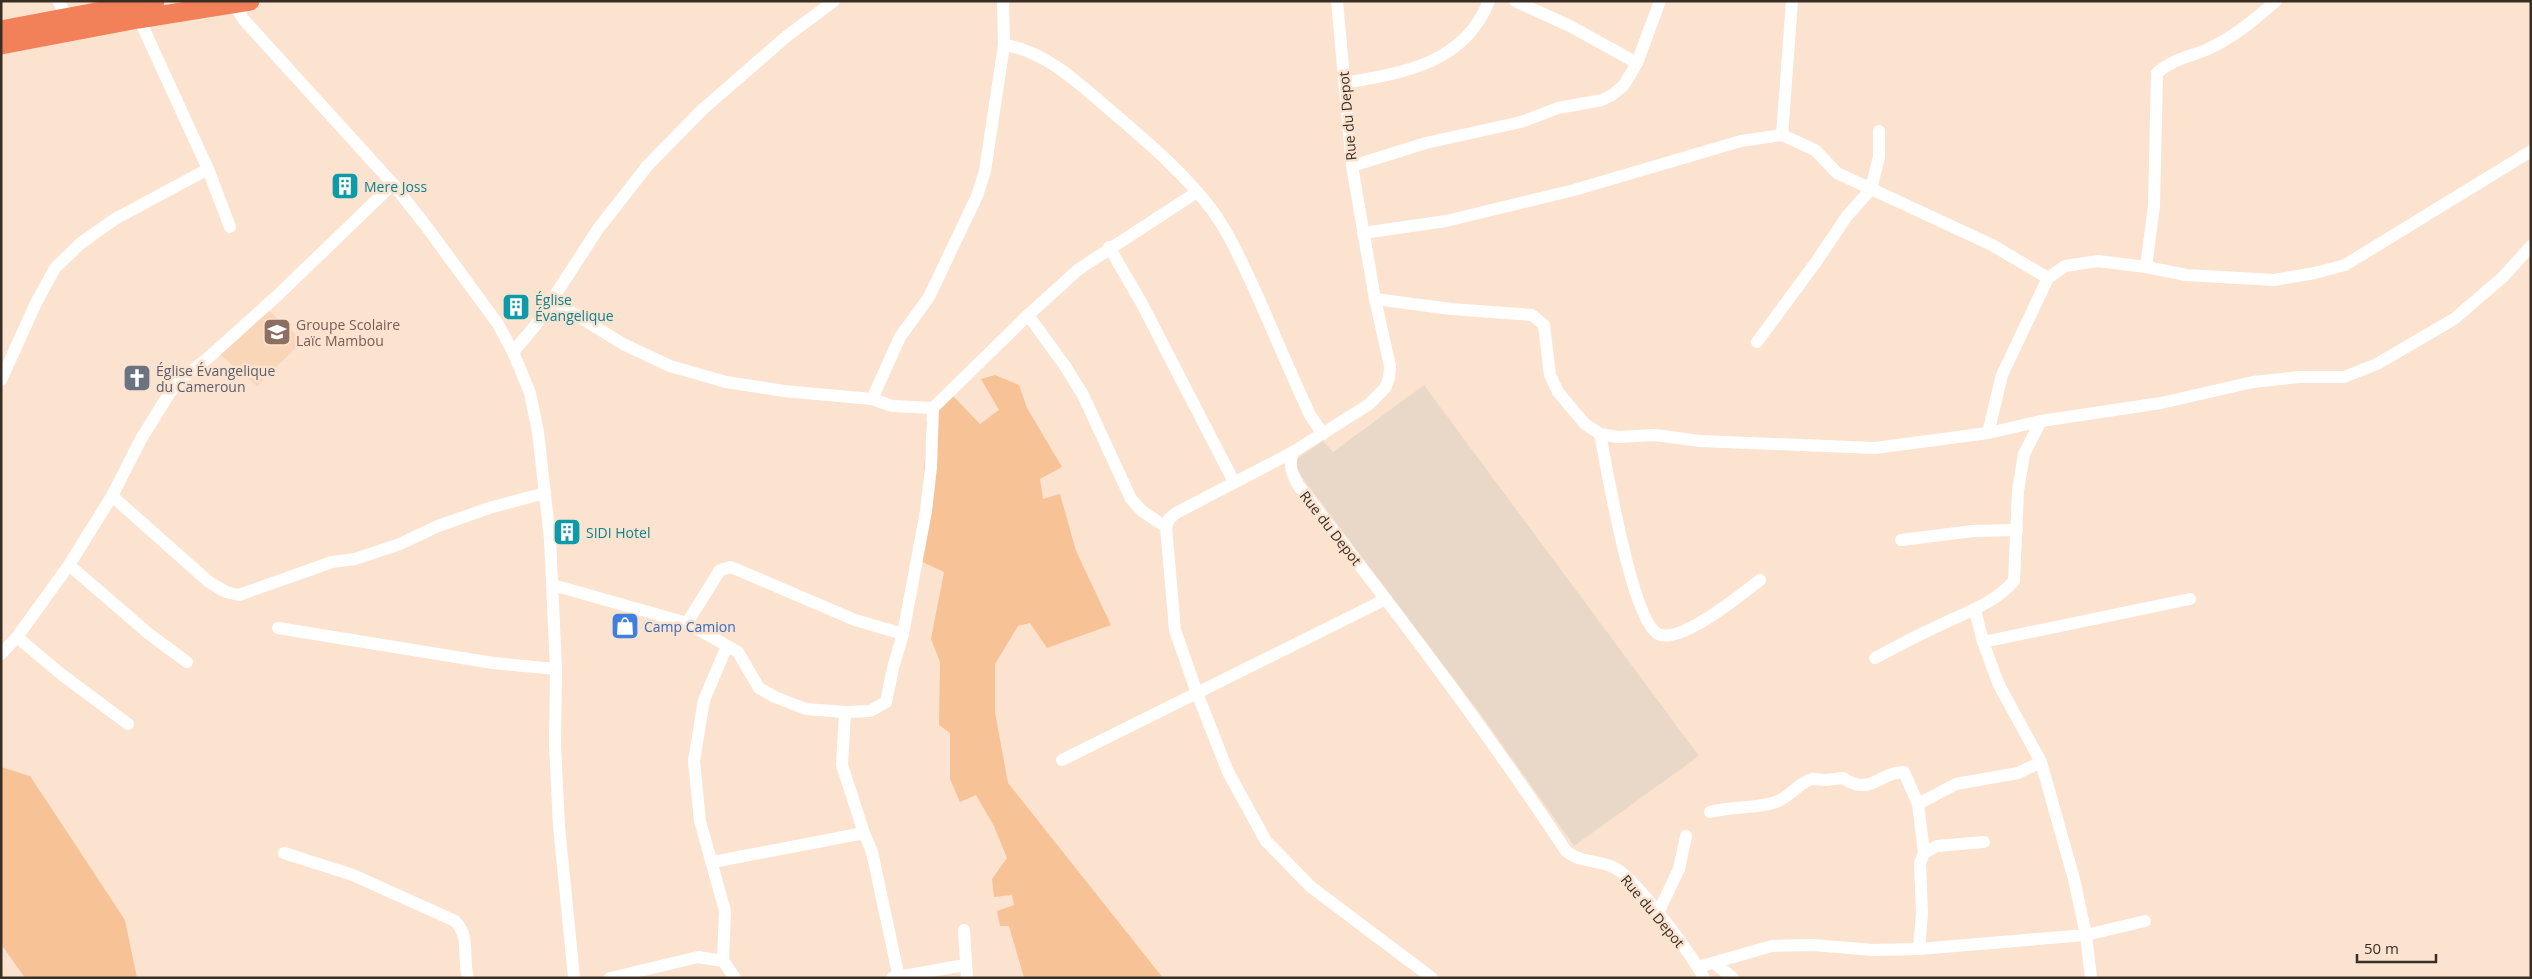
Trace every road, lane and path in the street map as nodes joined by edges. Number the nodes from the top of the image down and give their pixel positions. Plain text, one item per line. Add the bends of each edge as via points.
1 (58, 1) edge
2 (156, 1) edge
3 (834, 1) edge
4 (1003, 1) edge
5 (1337, 1) edge
6 (1489, 1) edge
7 (1515, 1) edge
8 (1660, 1) edge
9 (1792, 1) edge
10 (2276, 1) edge
11 (238, 2) edge
12 (136, 8) edge
13 (68, 18) junction
14 (1, 30) edge
15 (1, 45) edge
16 (1004, 45) junction
17 (1636, 63) junction
18 (1344, 83) junction
19 (1879, 131) dead end
20 (1782, 134) junction
21 (2531, 151) edge
22 (1352, 166) junction
23 (208, 170) junction
24 (394, 184) junction
25 (1871, 189) junction
26 (1197, 192) junction
27 (230, 227) dead end
28 (1363, 233) junction
29 (2531, 246) edge
30 (1109, 247) junction
31 (2146, 267) junction
32 (2048, 278) junction
33 (1375, 299) junction
34 (552, 300) junction
35 (1028, 316) junction
36 (1757, 342) dead end
37 (514, 352) junction
38 (1, 380) edge
39 (872, 398) junction
40 (933, 408) junction
41 (2041, 421) junction
42 (1988, 433) junction
43 (1323, 434) junction
44 (1600, 434) junction
45 (1293, 452) junction
46 (1234, 482) junction
47 (545, 493) junction
48 (112, 496) junction
49 (1166, 527) junction
50 (2017, 530) junction
51 (1901, 540) dead end
52 (69, 565) junction
53 (1760, 580) dead end
54 (553, 585) junction
55 (1386, 598) junction
56 (2190, 599) dead end
57 (1975, 610) junction
58 (687, 623) junction
59 (278, 628) dead end
60 (903, 634) junction
61 (17, 637) junction
62 (1982, 642) junction
63 (727, 646) junction
64 (1, 654) edge
65 (1875, 658) dead end
66 (187, 662) dead end
67 (556, 669) junction
68 (1197, 693) junction
69 (845, 712) junction
70 (128, 724) dead end
71 (1062, 760) dead end
72 (2041, 762) junction
73 (1918, 804) junction
74 (1710, 812) dead end
75 (864, 833) junction
76 (1686, 836) dead end
77 (1984, 842) dead end
78 (284, 853) dead end
79 (1924, 853) junction
80 (712, 862) junction
81 (1658, 912) junction
82 (2146, 921) dead end
83 (964, 930) dead end
84 (2086, 935) junction
85 (1920, 949) junction
86 (723, 961) junction
87 (1714, 963) junction
88 (965, 965) junction
89 (1701, 972) edge
90 (573, 975) edge
91 (896, 977) edge
92 (468, 978) edge
93 (610, 978) edge
94 (735, 978) edge
95 (967, 978) edge
96 (1432, 978) edge
97 (1733, 978) edge
98 (2091, 978) edge

1 - 13 street
2 - 12 highway
3 - 34 street via 787,36 703,109 648,165 598,229
4 - 16 street
5 - 18 street, Rue du Depot
6 - 18 street via 1468,36 1449,53 1392,75
7 - 17 street via 1570,26
8 - 17 street
9 - 20 street
10 - 31 street via 2245,29 2168,64 2157,73 2154,206
11 - 12 highway
11 - 24 street via 244,20
12 - 13 highway
12 - 15 highway
12 - 23 street
13 - 14 highway
16 - 26 street via 1021,48 1046,59 1158,152
16 - 39 street via 985,171 978,196 929,297 900,337
17 - 22 street via 1624,84 1602,100 1558,108 1521,122 1426,143
18 - 22 street, Rue du Depot
19 - 25 street via 1879,157
20 - 25 street via 1815,150 1837,173
20 - 28 street via 1741,141 1574,190 1446,221
21 - 31 street via 2345,265 2274,280 2186,275
22 - 28 street, Rue du Depot
23 - 27 street
23 - 38 street via 115,219 81,243 55,268
24 - 37 street via 498,324
24 - 48 street via 279,294 181,379 141,439
25 - 32 street via 1992,245
25 - 36 street via 1847,216
26 - 30 street
26 - 43 street via 1238,252 1310,415
28 - 33 street, Rue du Depot
29 - 41 street via 2503,277 2454,319 2377,364 2344,377 2299,376 2253,382 2161,403
30 - 35 street via 1079,269
30 - 46 street
31 - 32 street via 2098,261 2065,266
32 - 42 street via 2002,375
33 - 43 street, Rue du Depot via 1390,366 1389,378 1385,388 1368,405
33 - 44 street via 1538,318 1544,326 1550,375 1558,392 1585,424
34 - 37 street
34 - 39 street via 623,344 670,366 726,382 784,391
35 - 40 street via 941,404
35 - 49 street via 1083,395 1130,498 1142,511
37 - 47 street via 530,393
39 - 40 street via 892,406
40 - 60 street via 926,511
41 - 42 street
41 - 50 street via 2024,454
42 - 44 street via 1875,448
43 - 45 street, Rue du Depot
44 - 53 street via 1628,572 1649,625 1656,633 1663,636 1682,631 1708,618
45 - 46 street
45 - 55 street, Rue du Depot via 1291,470 1298,484
46 - 49 street via 1176,513
47 - 48 street via 489,508 400,544 355,559 332,562 240,595 226,592 209,582
47 - 54 street
48 - 52 street
49 - 68 street via 1175,630
50 - 51 street via 1973,531
50 - 57 street via 2014,582
52 - 61 street
52 - 66 street
54 - 58 street
54 - 67 street
55 - 68 street
55 - 81 street, Rue du Depot via 1516,776 1566,851 1574,858 1613,867 1621,872
56 - 62 street
57 - 62 street
57 - 65 street
58 - 60 street via 720,570 731,567 856,620
58 - 63 street
59 - 67 street via 493,663
60 - 69 street via 886,702 870,711
61 - 64 street
61 - 70 street
62 - 72 street via 1999,685
63 - 69 street via 738,652 759,688 775,697 806,708
63 - 80 street via 704,700 694,761 700,821
67 - 90 street via 555,745
68 - 71 street
68 - 96 street via 1228,772 1266,841 1310,887
69 - 75 street via 842,765
72 - 73 street via 2018,773 1956,784
72 - 84 street
73 - 74 street via 1907,775 1900,772 1869,786 1852,784 1843,778 1812,778 1778,801 1765,805 1730,806
73 - 79 street
75 - 80 street
75 - 91 street via 872,852
76 - 81 street via 1679,869
77 - 79 street via 1937,846
78 - 92 street via 353,875 456,921 462,927 466,942
79 - 85 street via 1920,863
80 - 86 street via 725,910
81 - 89 street, Rue du Depot
82 - 84 street
83 - 88 street
84 - 85 street
84 - 98 street
85 - 87 street via 1772,946
86 - 93 street via 698,957
86 - 94 street
87 - 89 street
87 - 97 street
88 - 91 street
88 - 95 street

